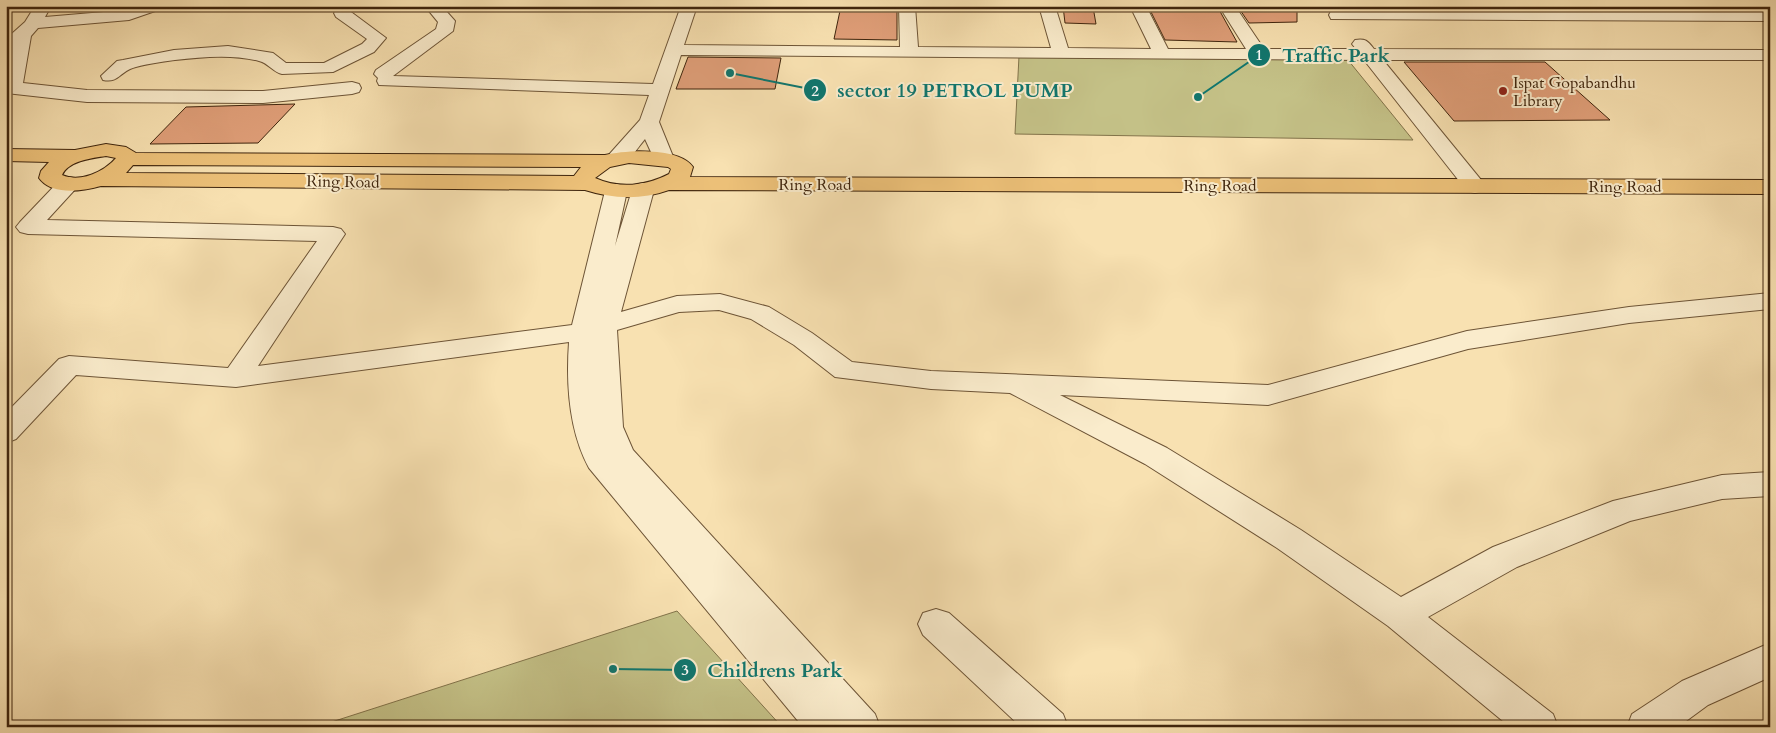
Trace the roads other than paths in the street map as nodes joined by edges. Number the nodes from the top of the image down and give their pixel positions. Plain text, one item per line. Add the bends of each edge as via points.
1 (43, 6) edge
2 (155, 6) edge
3 (348, 6) edge
4 (446, 6) edge
5 (689, 6) edge
6 (907, 6) edge
7 (1047, 6) edge
8 (1138, 6) edge
9 (1227, 6) edge
10 (1333, 10) edge
11 (1770, 16) edge
12 (29, 29) junction
13 (6, 46) edge
14 (674, 50) junction
15 (909, 52) junction
16 (1061, 54) junction
17 (1162, 54) junction
18 (1258, 54) junction
19 (1369, 54) junction
20 (1770, 55) edge
21 (327, 68) junction
22 (110, 76) dead end
23 (385, 77) junction
24 (354, 82) junction
25 (10, 88) edge
26 (660, 90) junction
27 (649, 122) junction
28 (6, 155) edge
29 (76, 156) junction
30 (127, 160) junction
31 (610, 160) junction
32 (1460, 167) junction
33 (1770, 168) edge
34 (6, 173) edge
35 (655, 178) junction
36 (60, 179) junction
37 (99, 179) junction
38 (587, 183) junction
39 (1475, 186) junction
40 (1770, 187) edge
41 (17, 228) edge
42 (1770, 301) edge
43 (594, 329) junction
44 (236, 378) junction
45 (1013, 384) junction
46 (6, 432) edge
47 (1770, 484) edge
48 (1400, 615) junction
49 (936, 624) dead end
50 (1770, 659) edge
51 (827, 727) edge
52 (861, 727) edge
53 (1048, 727) edge
54 (1539, 727) edge
55 (1646, 727) edge

1 - 12 street
2 - 12 street via 129,15
3 - 21 street via 342,13 378,38 368,48
4 - 23 street via 437,11 447,21 444,31
5 - 14 street
6 - 15 street
7 - 16 street
8 - 17 street
9 - 18 street
10 - 11 street
10 - 19 street
12 - 13 street
12 - 25 street
14 - 15 street
14 - 26 street
15 - 16 street
16 - 17 street
17 - 18 street
18 - 19 street
19 - 20 street
19 - 32 street
21 - 22 street via 282,69 267,57 228,51 174,55 124,65
21 - 24 street
23 - 24 street via 372,88
23 - 26 street
24 - 25 street via 263,97 88,96
26 - 27 street
27 - 31 street
27 - 35 street
28 - 29 main road
29 - 30 main road via 94,151 119,151 126,154
29 - 36 main road via 55,167
30 - 31 main road, Ring Road
30 - 37 main road via 113,173
31 - 35 main road, Ring Road via 638,157
31 - 38 main road via 589,168 582,180
32 - 33 main road, Ring Road
32 - 35 main road, Ring Road
32 - 39 street
34 - 36 main road
35 - 38 main road, Ring Road via 593,186
35 - 39 main road, Ring Road
35 - 43 street
36 - 37 main road
36 - 41 street
37 - 38 main road, Ring Road
39 - 40 main road, Ring Road
41 - 44 street via 333,234
42 - 45 street via 1629,315 1467,340 1268,395
43 - 44 street
43 - 45 street via 677,304 720,302 760,313 845,370 931,380
43 - 51 street via 581,371 591,441 600,460
43 - 52 street via 608,427 621,456
44 - 46 street via 69,365
45 - 48 street via 1156,456 1289,539
47 - 48 street via 1722,487 1624,510 1505,557
48 - 54 street
49 - 53 street
50 - 55 street via 1695,693

